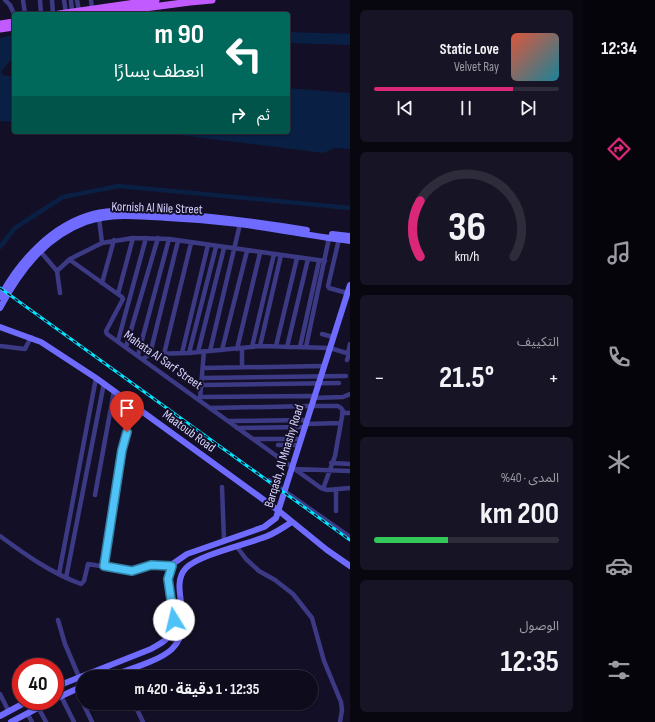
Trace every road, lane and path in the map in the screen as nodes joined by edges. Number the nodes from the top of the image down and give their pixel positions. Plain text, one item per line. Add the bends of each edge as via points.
1 (5, 0) edge
2 (23, 0) edge
3 (40, 0) edge
4 (52, 0) edge
5 (64, 0) edge
6 (71, 0) edge
7 (77, 0) edge
8 (91, 0) edge
9 (156, 0) edge
10 (200, 0) edge
11 (212, 0) edge
12 (144, 1) edge
13 (190, 1) edge
14 (129, 2) edge
15 (117, 3) edge
16 (104, 4) edge
17 (92, 9) junction
18 (13, 12) edge
19 (25, 12) edge
20 (42, 12) edge
21 (53, 12) edge
22 (69, 12) edge
23 (113, 12) edge
24 (12, 22) edge
25 (0, 24) edge
26 (12, 27) edge
27 (0, 29) edge
28 (113, 213) junction
29 (99, 218) junction
30 (249, 223) junction
31 (240, 224) junction
32 (308, 232) junction
33 (350, 236) edge
34 (133, 238) junction
35 (146, 238) junction
36 (158, 238) junction
37 (329, 238) junction
38 (169, 239) junction
39 (339, 239) junction
40 (114, 240) junction
41 (178, 241) junction
42 (350, 241) edge
43 (102, 243) junction
44 (191, 243) junction
45 (208, 245) junction
46 (216, 247) junction
47 (224, 248) junction
48 (234, 249) junction
49 (40, 251) junction
50 (247, 251) junction
51 (260, 252) junction
52 (274, 254) junction
53 (281, 255) junction
54 (297, 258) junction
55 (308, 259) junction
56 (70, 260) junction
57 (322, 261) junction
58 (57, 271) junction
59 (15, 276) junction
60 (102, 283) junction
61 (350, 285) edge
62 (60, 293) dead end
63 (347, 293) junction
64 (118, 294) junction
65 (0, 297) edge
66 (286, 306) junction
67 (0, 308) edge
68 (293, 308) dead end
69 (0, 327) edge
70 (322, 334) dead end
71 (31, 337) junction
72 (333, 338) junction
73 (118, 341) junction
74 (350, 344) edge
75 (0, 346) edge
76 (260, 346) junction
77 (276, 346) junction
78 (287, 346) junction
79 (126, 347) junction
80 (252, 347) junction
81 (300, 347) junction
82 (306, 347) junction
83 (240, 348) junction
84 (330, 348) junction
85 (222, 350) junction
86 (207, 351) junction
87 (198, 352) junction
88 (182, 353) junction
89 (189, 353) junction
90 (349, 353) edge
91 (150, 354) junction
92 (164, 354) junction
93 (138, 355) junction
94 (143, 359) junction
95 (347, 360) dead end
96 (324, 366) junction
97 (242, 367) junction
98 (203, 368) junction
99 (346, 376) dead end
100 (96, 378) junction
101 (202, 378) junction
102 (319, 380) junction
103 (104, 383) junction
104 (339, 383) dead end
105 (202, 385) junction
106 (114, 390) junction
107 (350, 394) edge
108 (314, 397) junction
109 (200, 398) junction
110 (135, 406) junction
111 (310, 406) junction
112 (211, 408) junction
113 (342, 413) junction
114 (350, 413) edge
115 (228, 421) junction
116 (305, 423) junction
117 (341, 423) junction
118 (237, 428) junction
119 (254, 439) junction
120 (299, 442) junction
121 (278, 445) dead end
122 (332, 463) junction
123 (350, 464) edge
124 (293, 468) junction
125 (328, 471) junction
126 (350, 471) edge
127 (269, 480) dead end
128 (222, 486) dead end
129 (350, 488) edge
130 (323, 489) junction
131 (336, 489) junction
132 (284, 490) junction
133 (95, 495) dead end
134 (280, 511) junction
135 (336, 511) dead end
136 (290, 521) junction
137 (0, 536) edge
138 (350, 537) edge
139 (224, 540) junction
140 (237, 546) junction
141 (104, 566) junction
142 (172, 566) junction
143 (350, 566) edge
144 (59, 574) junction
145 (66, 578) junction
146 (58, 620) dead end
147 (151, 649) junction
148 (155, 658) junction
149 (99, 670) edge
150 (130, 670) edge
151 (76, 671) edge
152 (76, 679) edge
153 (64, 684) edge
154 (76, 690) edge
155 (0, 694) edge
156 (64, 695) edge
157 (64, 702) edge
158 (12, 710) edge
159 (32, 710) edge
160 (40, 710) edge
161 (87, 710) edge
162 (137, 710) edge
163 (9, 712) junction
164 (27, 713) junction
165 (0, 716) edge
166 (11, 722) edge
167 (32, 722) edge
168 (46, 722) edge
169 (74, 722) edge
170 (92, 722) edge
171 (143, 722) edge
172 (340, 722) edge

1 - 18 street
2 - 19 street
3 - 20 street
4 - 21 street
5 - 22 street
6 - 22 street
7 - 22 street
8 - 17 street
9 - 12 main road
10 - 11 main road
10 - 13 main road
12 - 14 main road
13 - 23 main road
14 - 15 main road
15 - 16 main road
16 - 17 main road
17 - 22 main road
24 - 25 main road
26 - 27 main road
28 - 29 street, Kornish Al Nile Street
28 - 30 street, Kornish Al Nile Street via 192,215
28 - 31 street, Kornish Al Nile Street
28 - 59 street, Kornish Al Nile Street via 92,214 78,219 52,235 36,249
29 - 43 street
29 - 49 street, Kornish Al Nile Street via 79,225
30 - 31 street, Kornish Al Nile Street
30 - 32 street, Kornish Al Nile Street
31 - 48 street
32 - 33 street, Kornish Al Nile Street
32 - 37 street, Kornish Al Nile Street
34 - 35 street
34 - 40 street
34 - 64 street
35 - 36 street
35 - 73 street
36 - 38 street
36 - 79 street
37 - 39 street, Kornish Al Nile Street
37 - 57 street
38 - 41 street
38 - 93 street
39 - 42 street, Kornish Al Nile Street
39 - 63 street via 329,287
40 - 43 street
40 - 60 street
41 - 44 street
41 - 91 street
43 - 56 street
44 - 45 street
44 - 92 street
45 - 46 street
45 - 88 street
46 - 47 street
46 - 89 street
47 - 48 street
47 - 87 street
48 - 50 street
48 - 86 street
49 - 58 street
49 - 59 street, Kornish Al Nile Street
50 - 51 street
50 - 85 street
51 - 52 street
51 - 83 street
52 - 53 street
52 - 80 street
53 - 54 street
53 - 76 street
54 - 55 street
54 - 66 street
55 - 57 street
55 - 78 street
56 - 58 street
56 - 60 street
57 - 81 street
57 - 82 street
58 - 62 street
59 - 65 street, Kornish Al Nile Street
59 - 67 street, Kornish Al Nile Street
60 - 64 street
61 - 63 street, Barqash, Al Mnashy Road
63 - 72 street, Barqash, Al Mnashy Road
64 - 73 street, Mahata Al Sarf Street via 123,299 106,331
66 - 68 street
66 - 77 street
69 - 71 street, Maatoub Road
70 - 72 street
71 - 75 street via 25,349
71 - 100 street, Maatoub Road
72 - 84 street, Barqash, Al Mnashy Road
73 - 79 street, Mahata Al Sarf Street
74 - 90 street
76 - 77 street
76 - 80 street
77 - 78 street
78 - 81 street
79 - 93 street, Mahata Al Sarf Street
80 - 83 street
81 - 82 street
82 - 84 street
83 - 85 street
83 - 97 street
84 - 90 street
84 - 96 street, Barqash, Al Mnashy Road
85 - 86 street
86 - 87 street
86 - 98 street
87 - 89 street
88 - 89 street
88 - 92 street
90 - 95 street
91 - 92 street
91 - 94 street
93 - 94 street, Mahata Al Sarf Street
94 - 109 street, Mahata Al Sarf Street
96 - 97 street
96 - 102 street, Barqash, Al Mnashy Road
97 - 98 street
98 - 101 street
99 - 102 street
100 - 103 street, Maatoub Road
100 - 144 street
101 - 102 street
101 - 105 street
102 - 104 street
102 - 105 street
102 - 108 street, Barqash, Al Mnashy Road
103 - 106 street, Maatoub Road
103 - 145 street
105 - 109 street
106 - 110 street, Maatoub Road
106 - 133 street
107 - 108 street via 343,397
108 - 109 street
108 - 111 street, Barqash, Al Mnashy Road
109 - 112 street, Mahata Al Sarf Street
110 - 134 street, Maatoub Road
110 - 141 street via 122,450
111 - 112 street
111 - 113 street via 338,406
111 - 116 street, Barqash, Al Mnashy Road
112 - 115 street, Mahata Al Sarf Street
113 - 114 street
113 - 117 street
115 - 116 street
115 - 118 street, Mahata Al Sarf Street
116 - 117 street
116 - 118 street
116 - 120 street, Barqash, Al Mnashy Road
117 - 122 street
118 - 119 street, Mahata Al Sarf Street
119 - 120 street
119 - 124 street, Mahata Al Sarf Street
120 - 121 street
120 - 124 street, Barqash, Al Mnashy Road
122 - 123 street
122 - 125 street
124 - 125 street
124 - 130 street, Mahata Al Sarf Street
124 - 132 street, Barqash, Al Mnashy Road
125 - 126 street
125 - 130 street
127 - 132 street
128 - 139 street
129 - 131 street
130 - 131 street
131 - 135 street
132 - 134 street, Barqash, Al Mnashy Road
132 - 138 street
134 - 136 street, Maatoub Road
134 - 139 street, Barqash, Al Mnashy Road via 276,518 264,527
136 - 140 street, Barqash, Al Mnashy Road via 264,538
136 - 143 street, Maatoub Road
137 - 144 street via 36,562
139 - 142 street, Barqash, Al Mnashy Road via 187,554
140 - 148 street, Barqash, Al Mnashy Road via 193,563 182,573 179,587 184,625 177,643 171,650
140 - 172 street via 259,571 293,594 312,618 324,661 341,702
141 - 142 street via 132,571 151,565
141 - 145 street via 88,564 83,583
142 - 147 street via 168,579 174,626 168,638
144 - 145 street
146 - 151 street
147 - 148 street
147 - 149 street
148 - 150 street, Barqash, Al Mnashy Road
152 - 153 street
154 - 156 street
155 - 163 street
157 - 169 street
158 - 163 street
159 - 164 street
160 - 168 street
161 - 170 street
162 - 171 street
163 - 165 street
164 - 166 street
164 - 167 street

